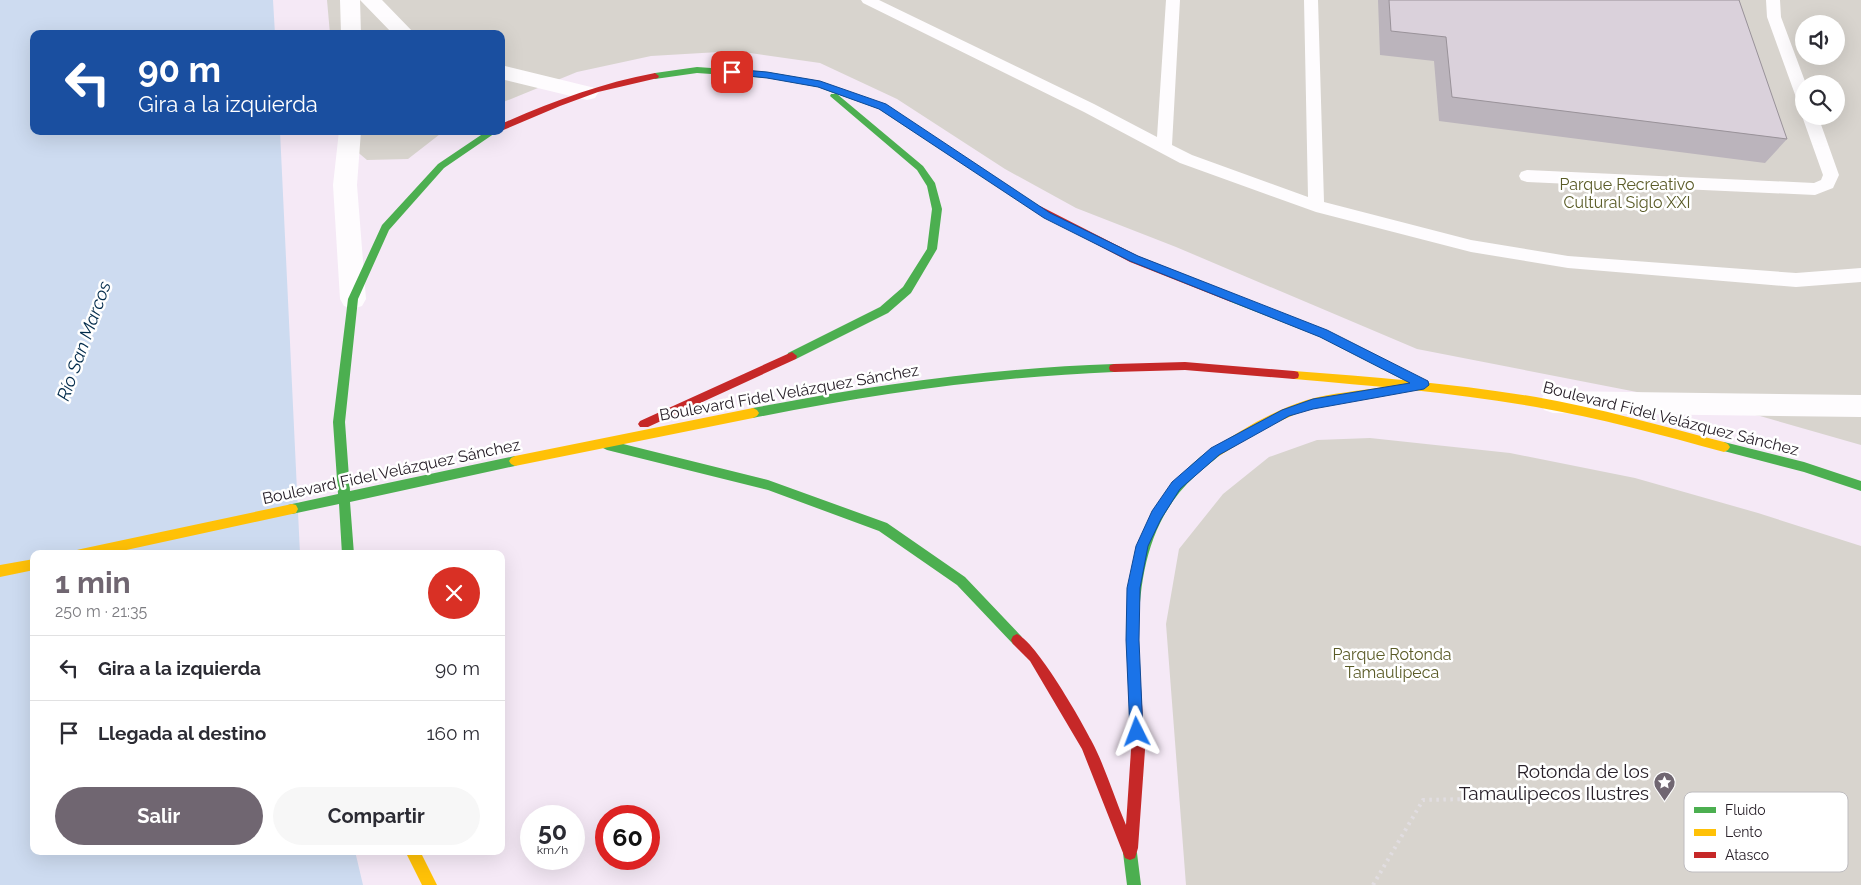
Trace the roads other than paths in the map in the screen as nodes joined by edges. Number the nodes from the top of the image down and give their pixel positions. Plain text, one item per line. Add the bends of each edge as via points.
1 (350, 0) edge
2 (370, 0) edge
3 (868, 0) edge
4 (1173, 0) edge
5 (1310, 0) edge
6 (1773, 0) edge
7 (351, 30) edge
8 (401, 30) edge
9 (505, 73) edge
10 (1795, 75) edge
11 (820, 84) junction
12 (587, 93) junction
13 (1813, 125) edge
14 (505, 126) edge
15 (350, 135) edge
16 (488, 135) edge
17 (1164, 148) junction
18 (1527, 176) dead end
19 (1316, 206) junction
20 (1861, 274) edge
21 (353, 299) junction
22 (1424, 385) junction
23 (1537, 402) junction
24 (1861, 406) edge
25 (600, 443) junction
26 (1861, 486) edge
27 (100, 550) edge
28 (348, 550) edge
29 (30, 565) edge
30 (0, 571) edge
31 (1130, 853) junction
32 (414, 855) edge
33 (430, 885) edge
34 (1134, 885) edge

1 - 7 street
2 - 8 street
3 - 17 lane
4 - 17 lane
5 - 19 lane
6 - 10 lane via 1774,17
9 - 12 street
11 - 12 main road via 767,75 697,70 623,81
11 - 22 main road via 882,106 1047,215 1134,259 1324,334
11 - 25 main road via 920,168 932,185 937,209 932,249 907,290 884,310 845,331
12 - 14 main road via 555,103
13 - 18 lane via 1831,175 1827,184 1815,189
15 - 21 street via 345,185
16 - 21 main road via 441,166 385,228
17 - 19 lane
19 - 20 lane via 1471,246 1568,262 1796,280
21 - 28 main road via 339,422
22 - 23 main road, Boulevard Fidel Velázquez Sánchez
22 - 25 main road, Boulevard Fidel Velázquez Sánchez via 1185,366 1032,372 837,396
22 - 31 main road via 1313,404 1286,413 1215,452 1176,486 1156,515 1142,546 1133,588 1132,640 1138,750
23 - 24 street
23 - 26 main road, Boulevard Fidel Velázquez Sánchez via 1795,465
25 - 27 main road, Boulevard Fidel Velázquez Sánchez
25 - 31 main road via 768,486 884,527 961,581 1034,657 1087,744
29 - 30 main road
31 - 34 main road
32 - 33 main road

